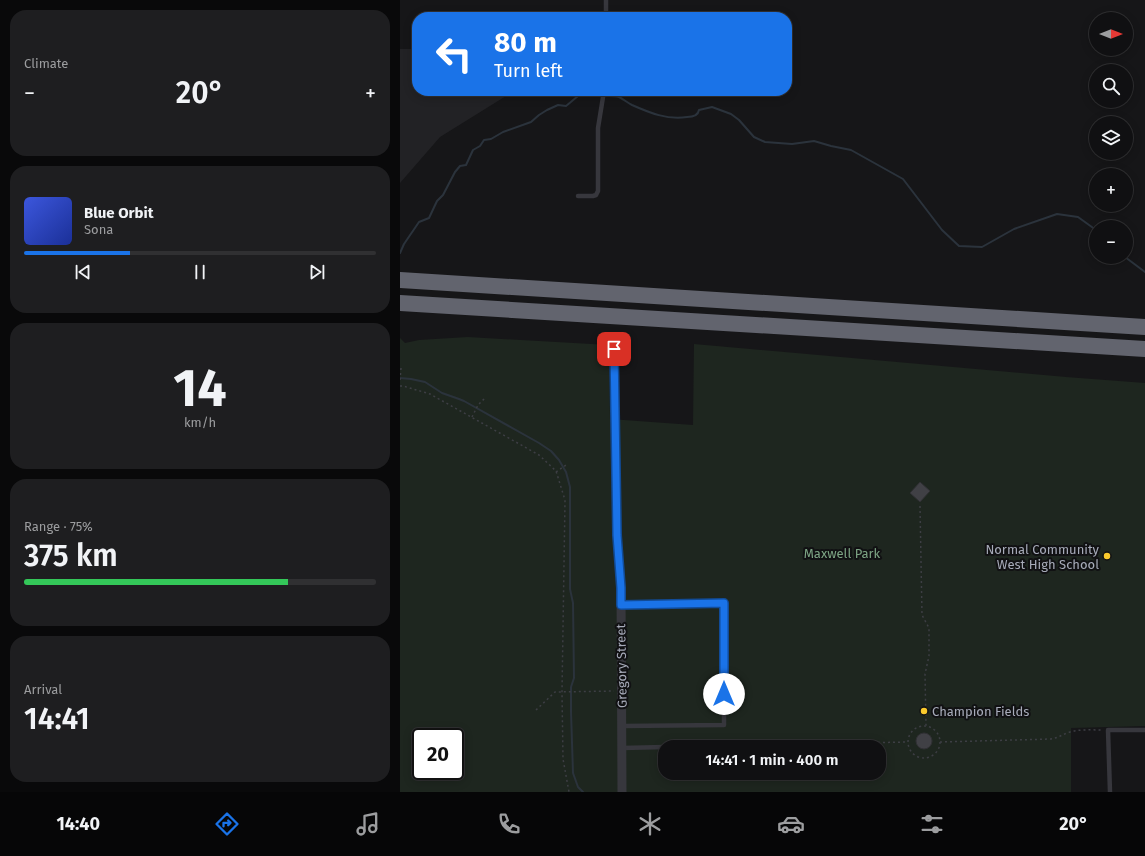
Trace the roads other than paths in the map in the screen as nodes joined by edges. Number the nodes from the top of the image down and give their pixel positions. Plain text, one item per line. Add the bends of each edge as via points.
1 (606, 0) edge
2 (606, 12) edge
3 (603, 96) edge
4 (578, 196) dead end
5 (400, 280) edge
6 (400, 303) edge
7 (1145, 327) edge
8 (614, 349) dead end
9 (1145, 349) edge
10 (621, 588) joint
11 (621, 605) junction
12 (622, 726) junction
13 (1145, 730) edge
14 (658, 747) edge
15 (622, 748) junction
16 (622, 792) edge
17 (1110, 792) edge

1 - 2 lane
3 - 4 lane via 598,128 598,191 593,196
5 - 7 highway
6 - 9 highway
8 - 10 lane, Gregory Street via 617,535
10 - 11 street, Gregory Street
11 - 12 street, Gregory Street
11 - 12 lane via 724,603 724,725
12 - 15 street, Gregory Street
13 - 17 lane via 1108,730
14 - 15 lane
15 - 16 street, Gregory Street

